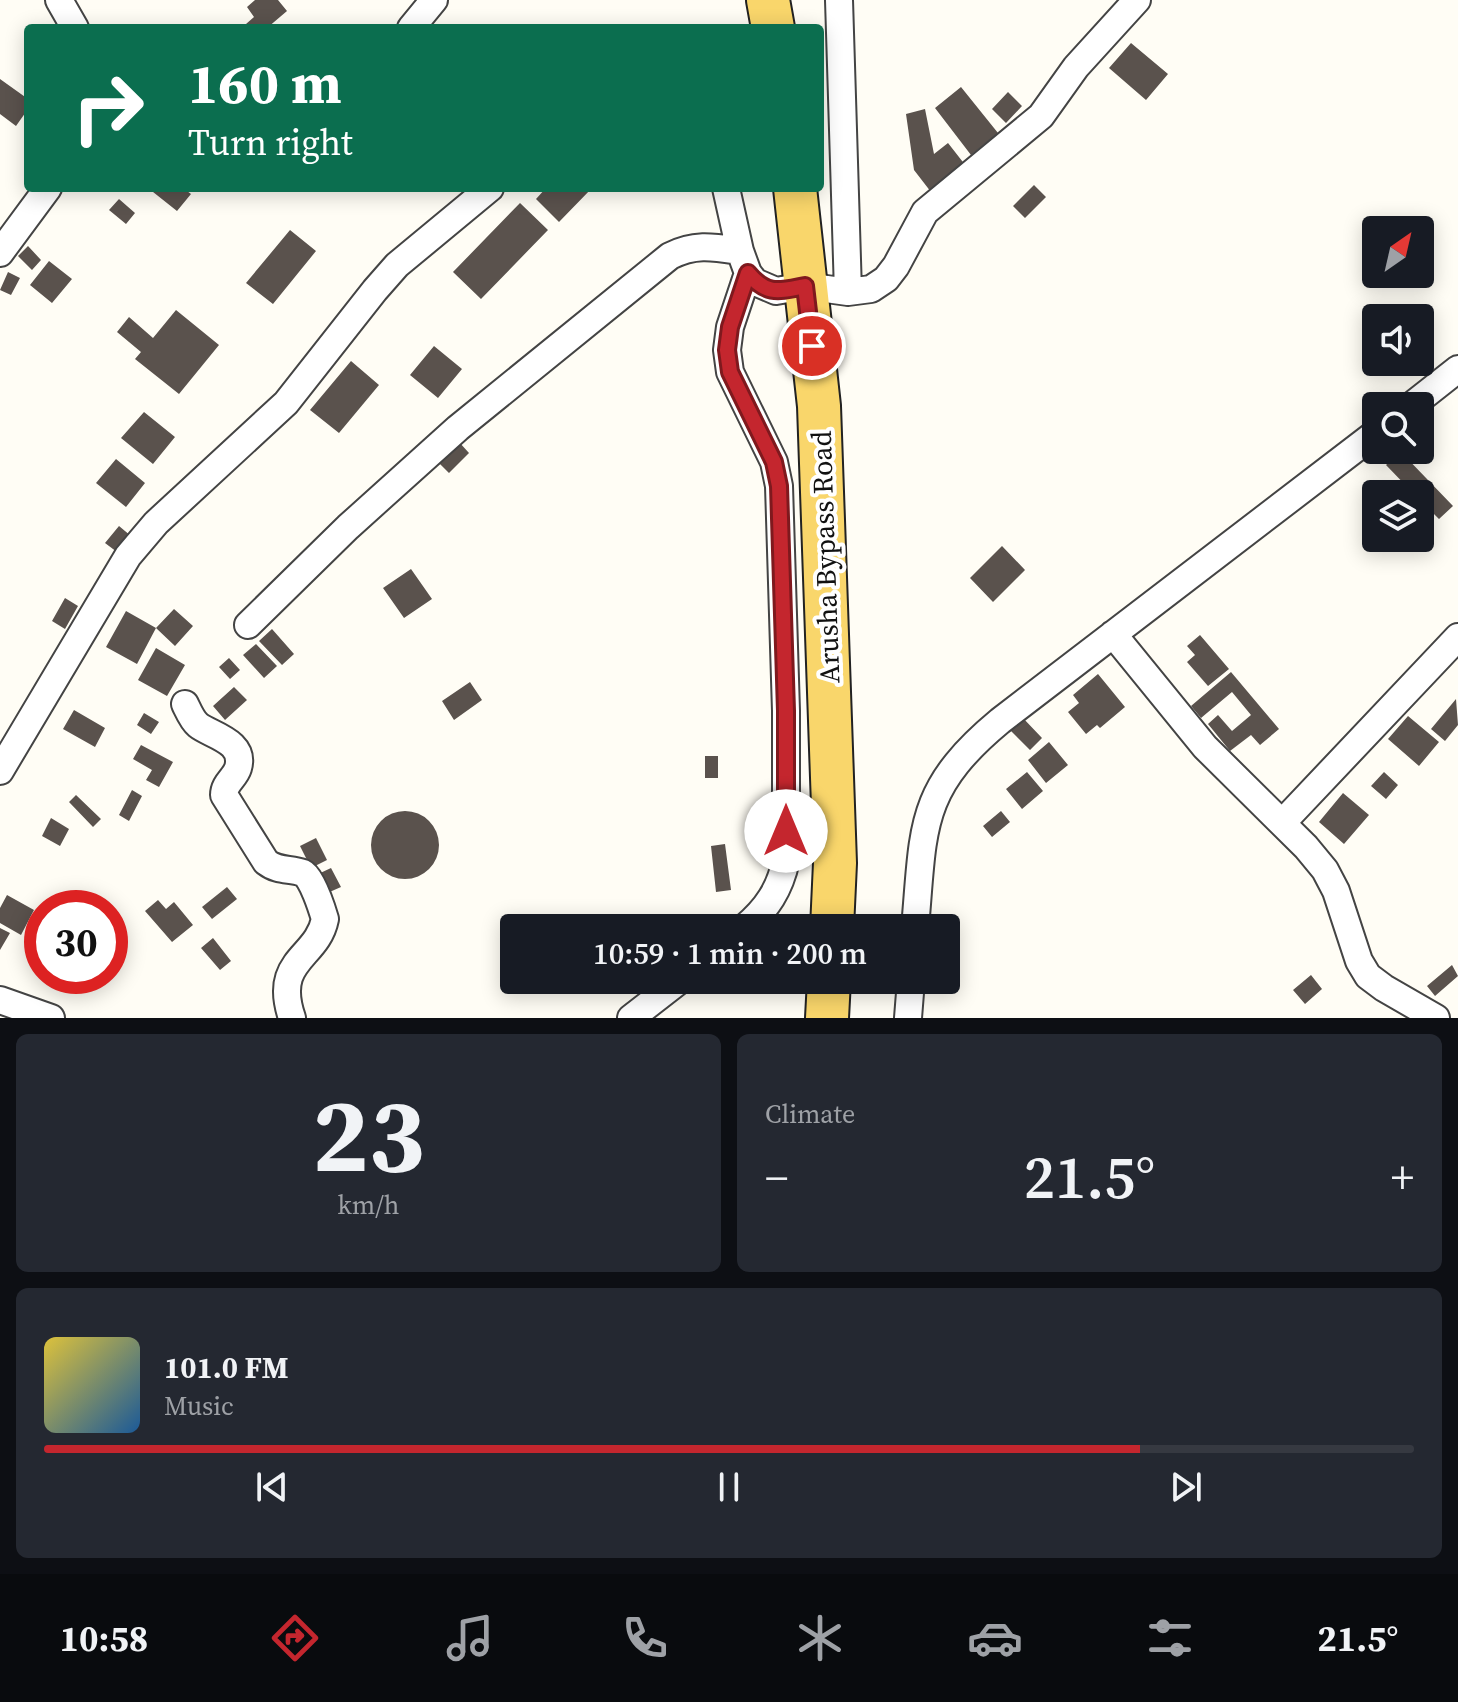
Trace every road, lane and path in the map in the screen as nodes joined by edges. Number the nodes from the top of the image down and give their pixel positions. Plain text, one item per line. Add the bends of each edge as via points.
1 (59, 0) edge
2 (434, 0) edge
3 (768, 0) edge
4 (839, 0) edge
5 (1137, 0) edge
6 (73, 24) edge
7 (414, 24) edge
8 (772, 24) edge
9 (45, 192) edge
10 (485, 192) edge
11 (727, 192) edge
12 (795, 192) edge
13 (0, 253) edge
14 (744, 262) junction
15 (805, 286) junction
16 (848, 292) junction
17 (1458, 369) edge
18 (1429, 392) edge
19 (1362, 444) edge
20 (248, 625) dead end
21 (1113, 634) junction
22 (1458, 637) edge
23 (185, 704) dead end
24 (0, 771) edge
25 (1282, 823) junction
26 (757, 914) edge
27 (833, 914) edge
28 (916, 914) edge
29 (828, 994) edge
30 (910, 994) edge
31 (0, 1000) edge
32 (659, 1010) edge
33 (51, 1018) edge
34 (292, 1018) edge
35 (631, 1018) edge
36 (827, 1018) edge
37 (908, 1018) edge
38 (1436, 1018) edge

1 - 6 street
2 - 7 street
3 - 8 main road
4 - 16 street
5 - 16 street via 1076,67 1041,116 925,212 886,279 871,289
9 - 13 street
10 - 24 street via 397,265 286,403 156,523 128,556
11 - 14 street
12 - 15 main road, Arusha Bypass Road
14 - 15 street via 764,288
14 - 20 street via 701,246 670,256 458,428
14 - 26 street via 727,350 730,372 774,462 779,486 786,711 786,860 781,883
15 - 16 street
15 - 27 main road, Arusha Bypass Road via 819,406
17 - 18 street
19 - 21 street
21 - 25 street via 1205,747
21 - 28 street via 978,739 942,781 924,831
22 - 25 street
23 - 34 street via 196,724 220,735 234,750 238,770 224,795 266,862 309,877 325,919 290,974
25 - 38 street via 1325,870 1368,976
29 - 36 main road
30 - 37 street
31 - 33 street
32 - 35 street

